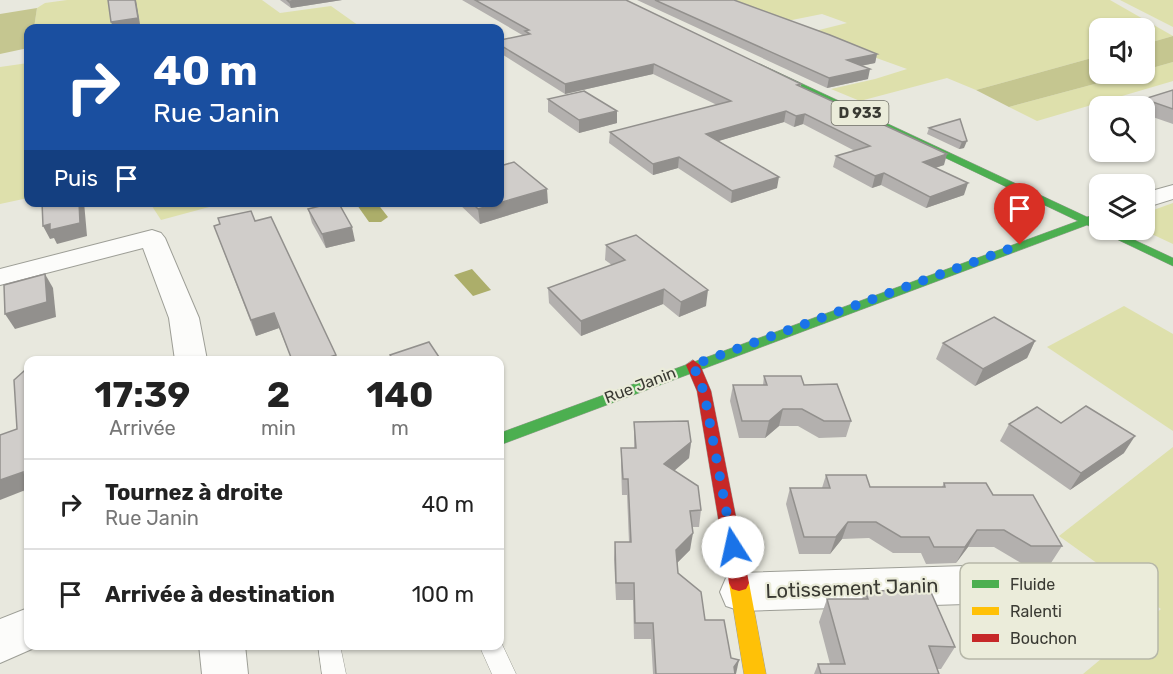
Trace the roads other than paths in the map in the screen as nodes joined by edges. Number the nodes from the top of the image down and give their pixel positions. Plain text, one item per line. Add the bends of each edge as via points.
1 (750, 61) edge
2 (1173, 192) edge
3 (1155, 198) edge
4 (1089, 219) edge
5 (1086, 220) junction
6 (1089, 222) edge
7 (1126, 240) edge
8 (1173, 262) edge
9 (0, 277) edge
10 (190, 356) edge
11 (693, 365) junction
12 (504, 437) edge
13 (960, 585) edge
14 (741, 592) junction
15 (24, 631) edge
16 (0, 641) edge
17 (223, 650) edge
18 (330, 650) edge
19 (492, 650) edge
20 (225, 674) edge
21 (334, 674) edge
22 (504, 674) edge
23 (755, 674) edge

1 - 5 street, D 933
2 - 3 street
4 - 5 street, Rue Janin
5 - 6 street, D 933
5 - 11 street, Rue Janin
7 - 8 street
9 - 10 street via 152,238 184,318
11 - 12 street, Rue Janin
11 - 14 street, Lotissement Janin via 704,392
13 - 14 street, Lotissement Janin
14 - 23 street, Lotissement Janin
15 - 16 street
17 - 20 street
18 - 21 lane
19 - 22 lane

